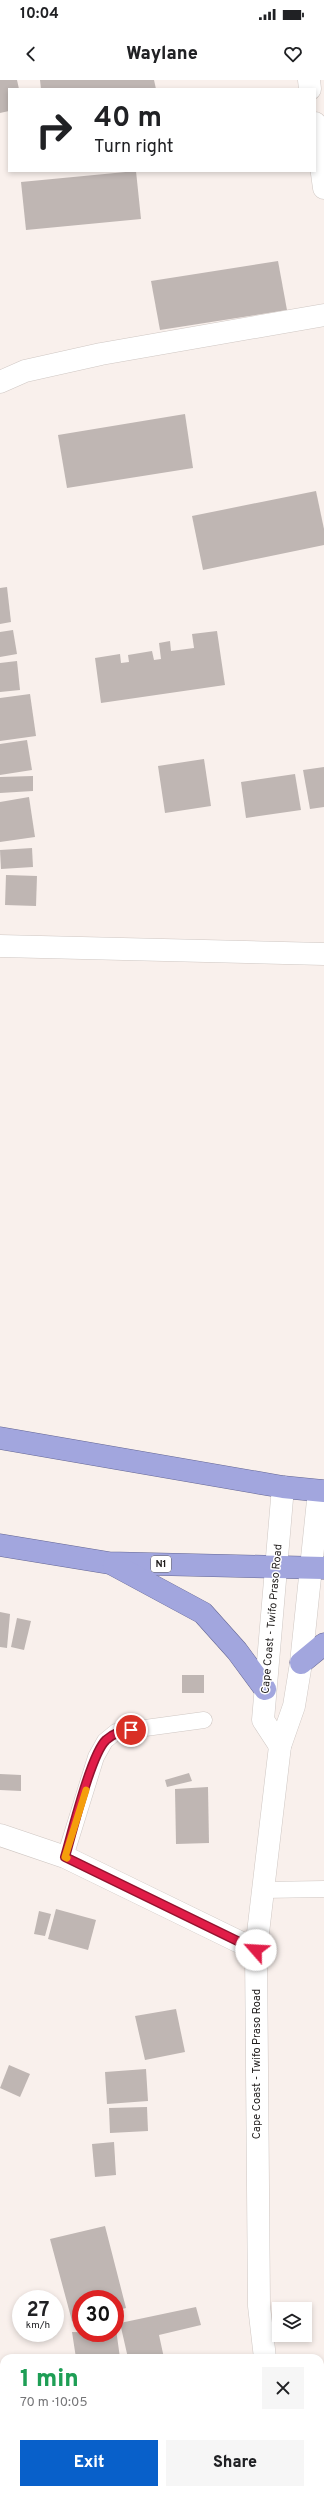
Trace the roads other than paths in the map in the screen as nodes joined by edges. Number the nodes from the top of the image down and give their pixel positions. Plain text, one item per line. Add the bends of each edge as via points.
1 (316, 130) edge
2 (324, 188) edge
3 (324, 315) edge
4 (0, 382) edge
5 (0, 946) edge
6 (324, 954) edge
7 (0, 1429) edge
8 (10, 1440) edge
9 (283, 1487) junction
10 (321, 1491) edge
11 (0, 1545) edge
12 (109, 1563) junction
13 (277, 1567) junction
14 (318, 1568) edge
15 (324, 1644) edge
16 (301, 1663) junction
17 (265, 1689) junction
18 (204, 1720) dead end
19 (280, 1746) junction
20 (0, 1835) edge
21 (65, 1857) junction
22 (324, 1889) edge
23 (263, 1890) junction
24 (256, 1950) junction
25 (265, 2354) edge

1 - 2 main road
3 - 4 main road via 101,354 25,372
5 - 6 main road
7 - 8 highway
8 - 9 highway
9 - 10 highway
9 - 13 main road, Cape Coast - Twifo Praso Road
10 - 14 main road, Cape Coast - Twifo Praso Road
11 - 12 highway, N1
12 - 13 highway, N1
12 - 17 highway via 204,1613
13 - 14 highway, N1
13 - 17 main road, Cape Coast - Twifo Praso Road
14 - 16 main road, Cape Coast - Twifo Praso Road
15 - 16 highway
16 - 19 main road, Cape Coast - Twifo Praso Road via 292,1713
17 - 19 main road, Cape Coast - Twifo Praso Road via 263,1720
18 - 21 lane via 116,1732 105,1741 96,1757
19 - 23 main road, Cape Coast - Twifo Praso Road
20 - 21 main road
21 - 24 main road
22 - 23 lane
23 - 24 main road, Cape Coast - Twifo Praso Road
24 - 25 main road, Cape Coast - Twifo Praso Road via 259,2306

